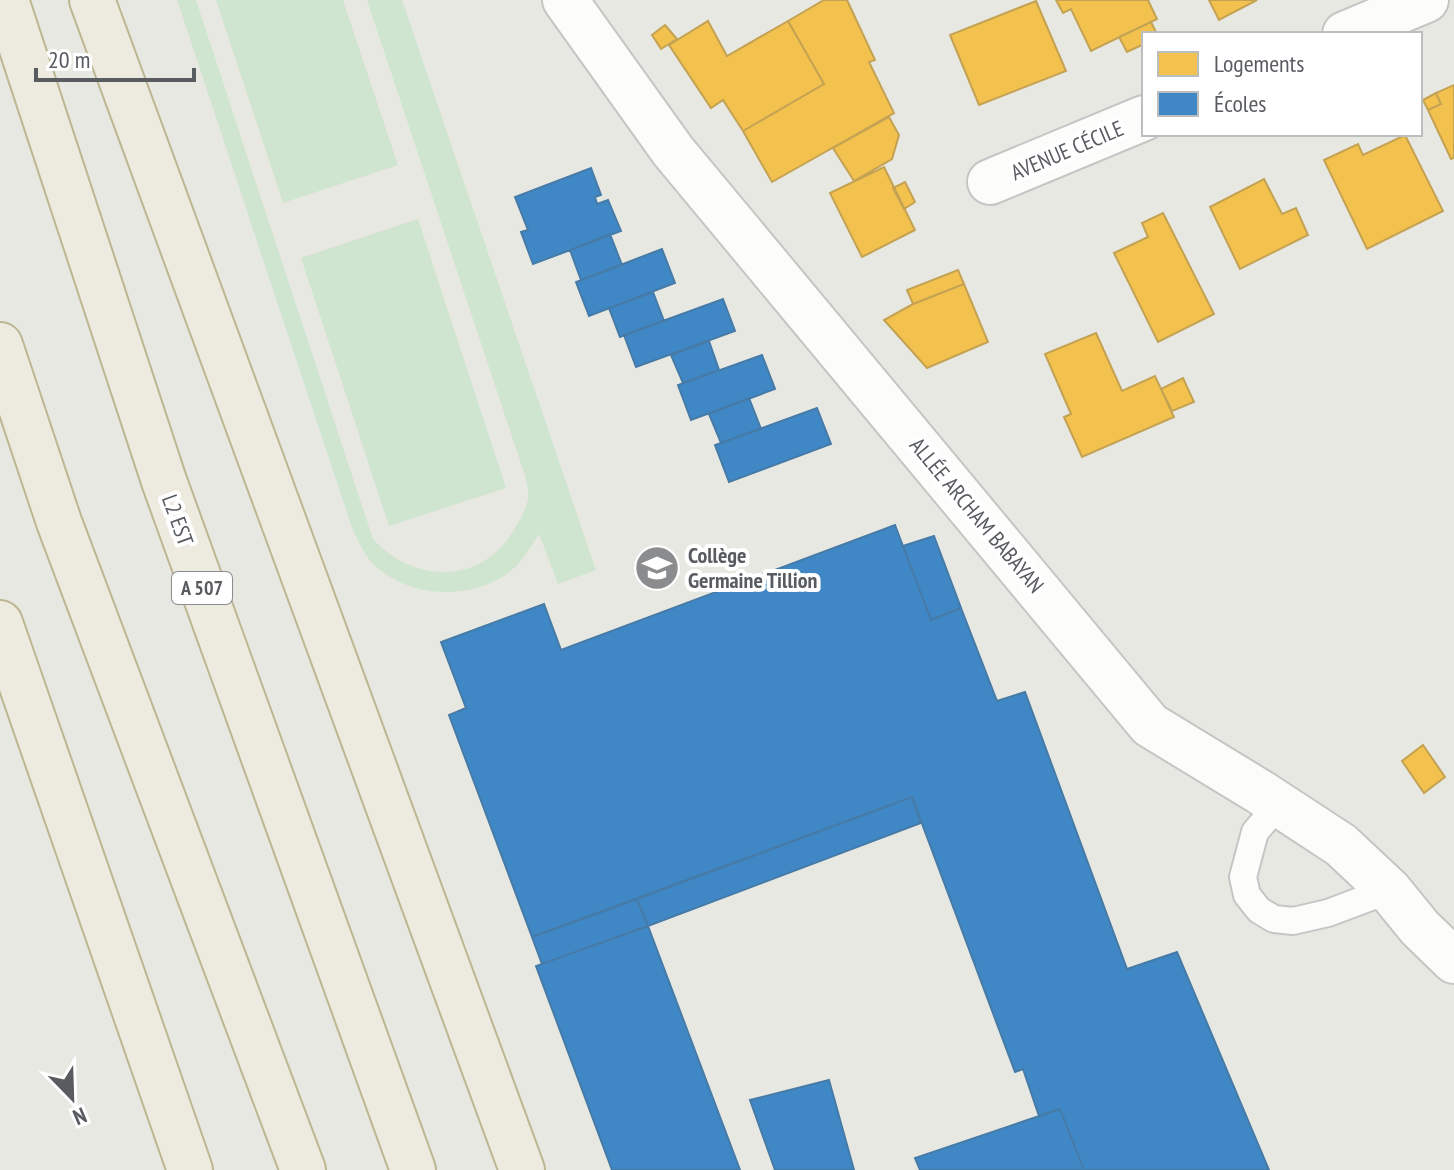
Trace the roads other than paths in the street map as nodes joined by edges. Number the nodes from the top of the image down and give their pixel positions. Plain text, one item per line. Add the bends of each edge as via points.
1 (6, 0) edge
2 (92, 0) edge
3 (565, 0) edge
4 (1426, 0) edge
5 (1350, 32) edge
6 (1142, 119) edge
7 (990, 182) dead end
8 (0, 345) edge
9 (0, 623) edge
10 (1279, 804) junction
11 (1389, 890) junction
12 (1454, 961) edge
13 (190, 1170) edge
14 (303, 1170) edge
15 (413, 1170) edge
16 (522, 1170) edge

1 - 15 highway, L2 EST / A 507 via 164,481
2 - 16 highway
3 - 10 street, ALLÉE ARCHAM BABAYAN via 673,151 1150,725
4 - 5 street
6 - 7 street, AVENUE CÉCILE
8 - 14 highway via 64,536
9 - 13 highway
10 - 11 street, ALLÉE ARCHAM BABAYAN via 1341,845
10 - 11 lane via 1255,832 1243,877 1247,895 1259,910 1293,921
11 - 12 street, ALLÉE ARCHAM BABAYAN

